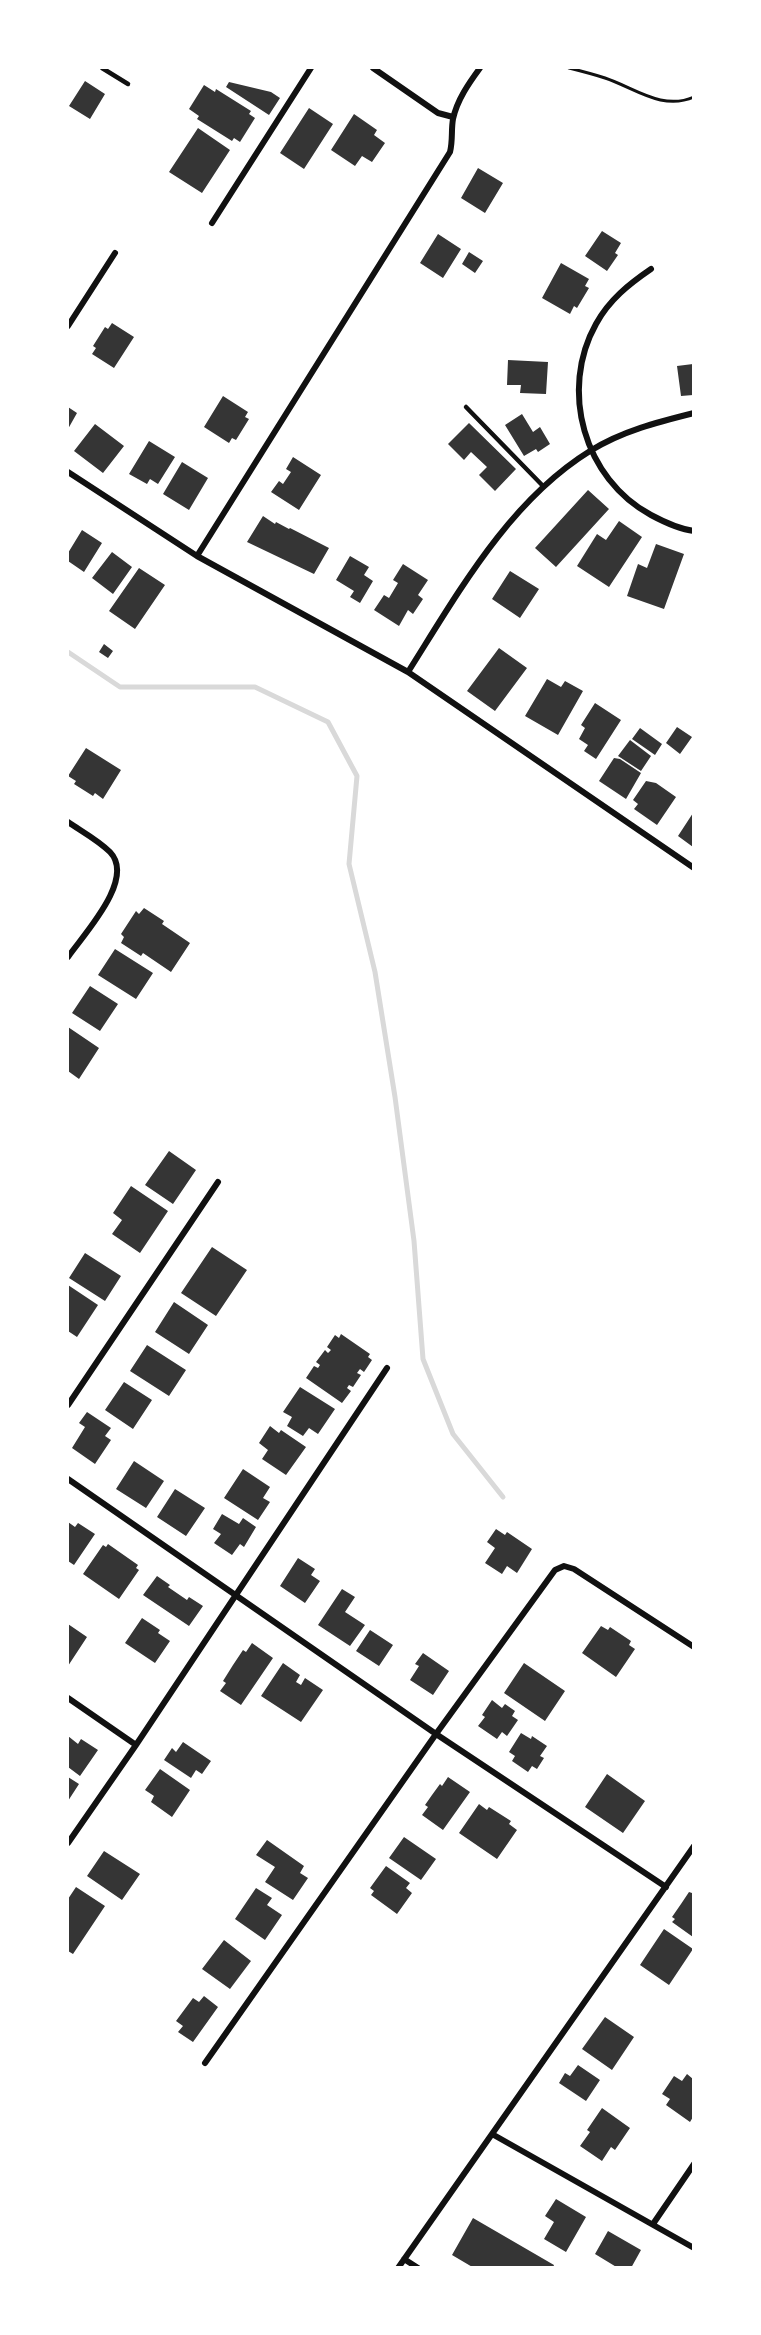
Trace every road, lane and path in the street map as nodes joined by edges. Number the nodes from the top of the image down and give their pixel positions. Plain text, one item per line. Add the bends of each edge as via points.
1 (102, 68) edge
2 (311, 68) edge
3 (373, 68) edge
4 (480, 68) edge
5 (569, 68) edge
6 (128, 84) dead end
7 (693, 97) edge
8 (453, 117) junction
9 (212, 223) dead end
10 (115, 253) dead end
11 (651, 269) dead end
12 (68, 326) edge
13 (466, 407) dead end
14 (693, 413) edge
15 (591, 450) junction
16 (68, 472) edge
17 (543, 486) junction
18 (693, 531) edge
19 (197, 556) junction
20 (408, 672) junction
21 (68, 822) edge
22 (693, 868) edge
23 (68, 957) edge
24 (218, 1182) dead end
25 (387, 1368) dead end
26 (68, 1405) edge
27 (68, 1479) edge
28 (235, 1596) junction
29 (693, 1647) edge
30 (68, 1698) edge
31 (436, 1734) junction
32 (136, 1745) junction
33 (68, 1843) edge
34 (693, 1846) edge
35 (666, 1887) junction
36 (205, 2063) dead end
37 (492, 2134) junction
38 (693, 2164) edge
39 (653, 2224) junction
40 (693, 2248) edge
41 (404, 2259) junction
42 (398, 2268) edge
43 (418, 2268) edge

1 - 6 lane
2 - 9 street
3 - 8 street via 438,113
4 - 8 street
5 - 7 path via 606,78 657,100 682,102
8 - 19 street via 453,140 444,161
10 - 12 street
11 - 15 street via 610,302 586,348 578,400
13 - 17 lane
14 - 15 street via 643,426
15 - 17 street
15 - 18 street via 603,473 640,510
16 - 19 street
17 - 20 street via 461,589
19 - 20 street
20 - 22 street
21 - 23 street via 111,853 118,872 113,893
24 - 26 street
25 - 28 street
27 - 28 street
28 - 31 street
28 - 32 street
29 - 31 street via 564,1566 555,1570
30 - 32 street
31 - 35 street
31 - 36 street
32 - 33 street
34 - 35 street
35 - 37 street
37 - 39 street
37 - 41 street
38 - 39 street
39 - 40 street
41 - 42 street
41 - 43 street

